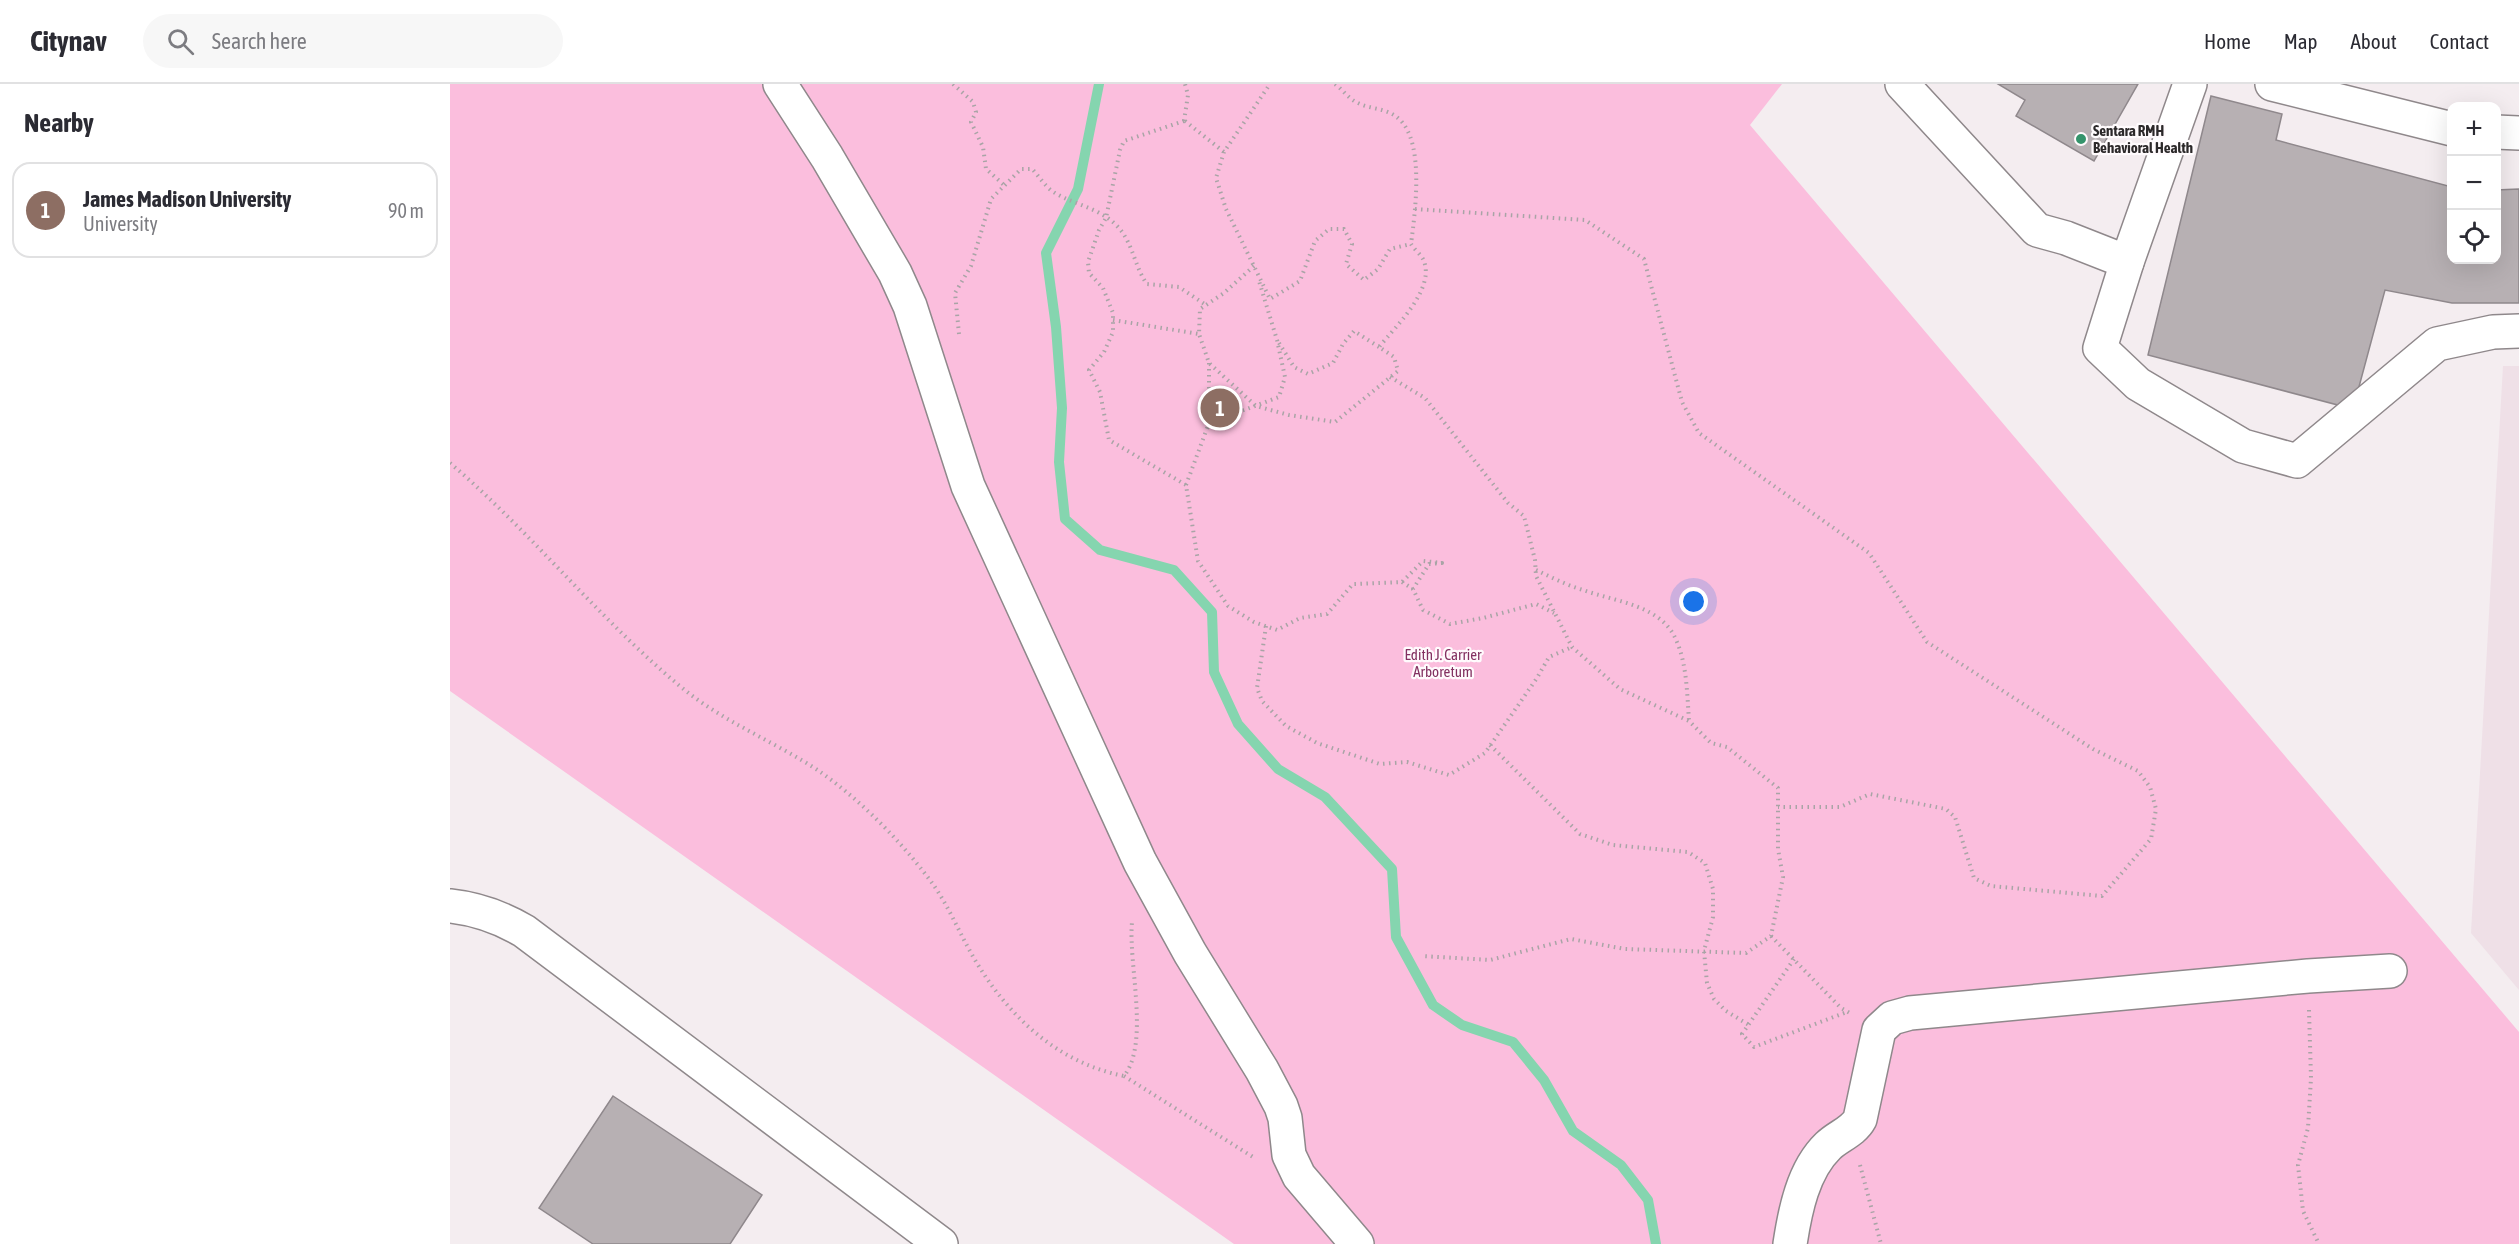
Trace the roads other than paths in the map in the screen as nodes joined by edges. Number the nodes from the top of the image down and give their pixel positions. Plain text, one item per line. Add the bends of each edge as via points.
1 (780, 84) edge
2 (1902, 84) edge
3 (2190, 84) edge
4 (2272, 84) edge
5 (2447, 128) edge
6 (2501, 132) edge
7 (2519, 133) edge
8 (2127, 262) junction
9 (2519, 331) edge
10 (450, 906) edge
11 (2390, 971) dead end
12 (941, 1244) edge
13 (1357, 1244) edge
14 (1790, 1244) edge

1 - 13 lane via 895,273 910,306 976,507 1146,873 1281,1106 1291,1160 1299,1176
2 - 8 lane via 2037,230
3 - 8 lane
4 - 5 lane
6 - 7 lane
8 - 9 lane via 2100,348 2138,384 2243,446 2296,461 2437,344 2493,332
10 - 12 lane via 502,918 524,931
11 - 14 lane via 1910,1013 1892,1018 1879,1030 1863,1110 1856,1125 1828,1146 1814,1165 1794,1217

